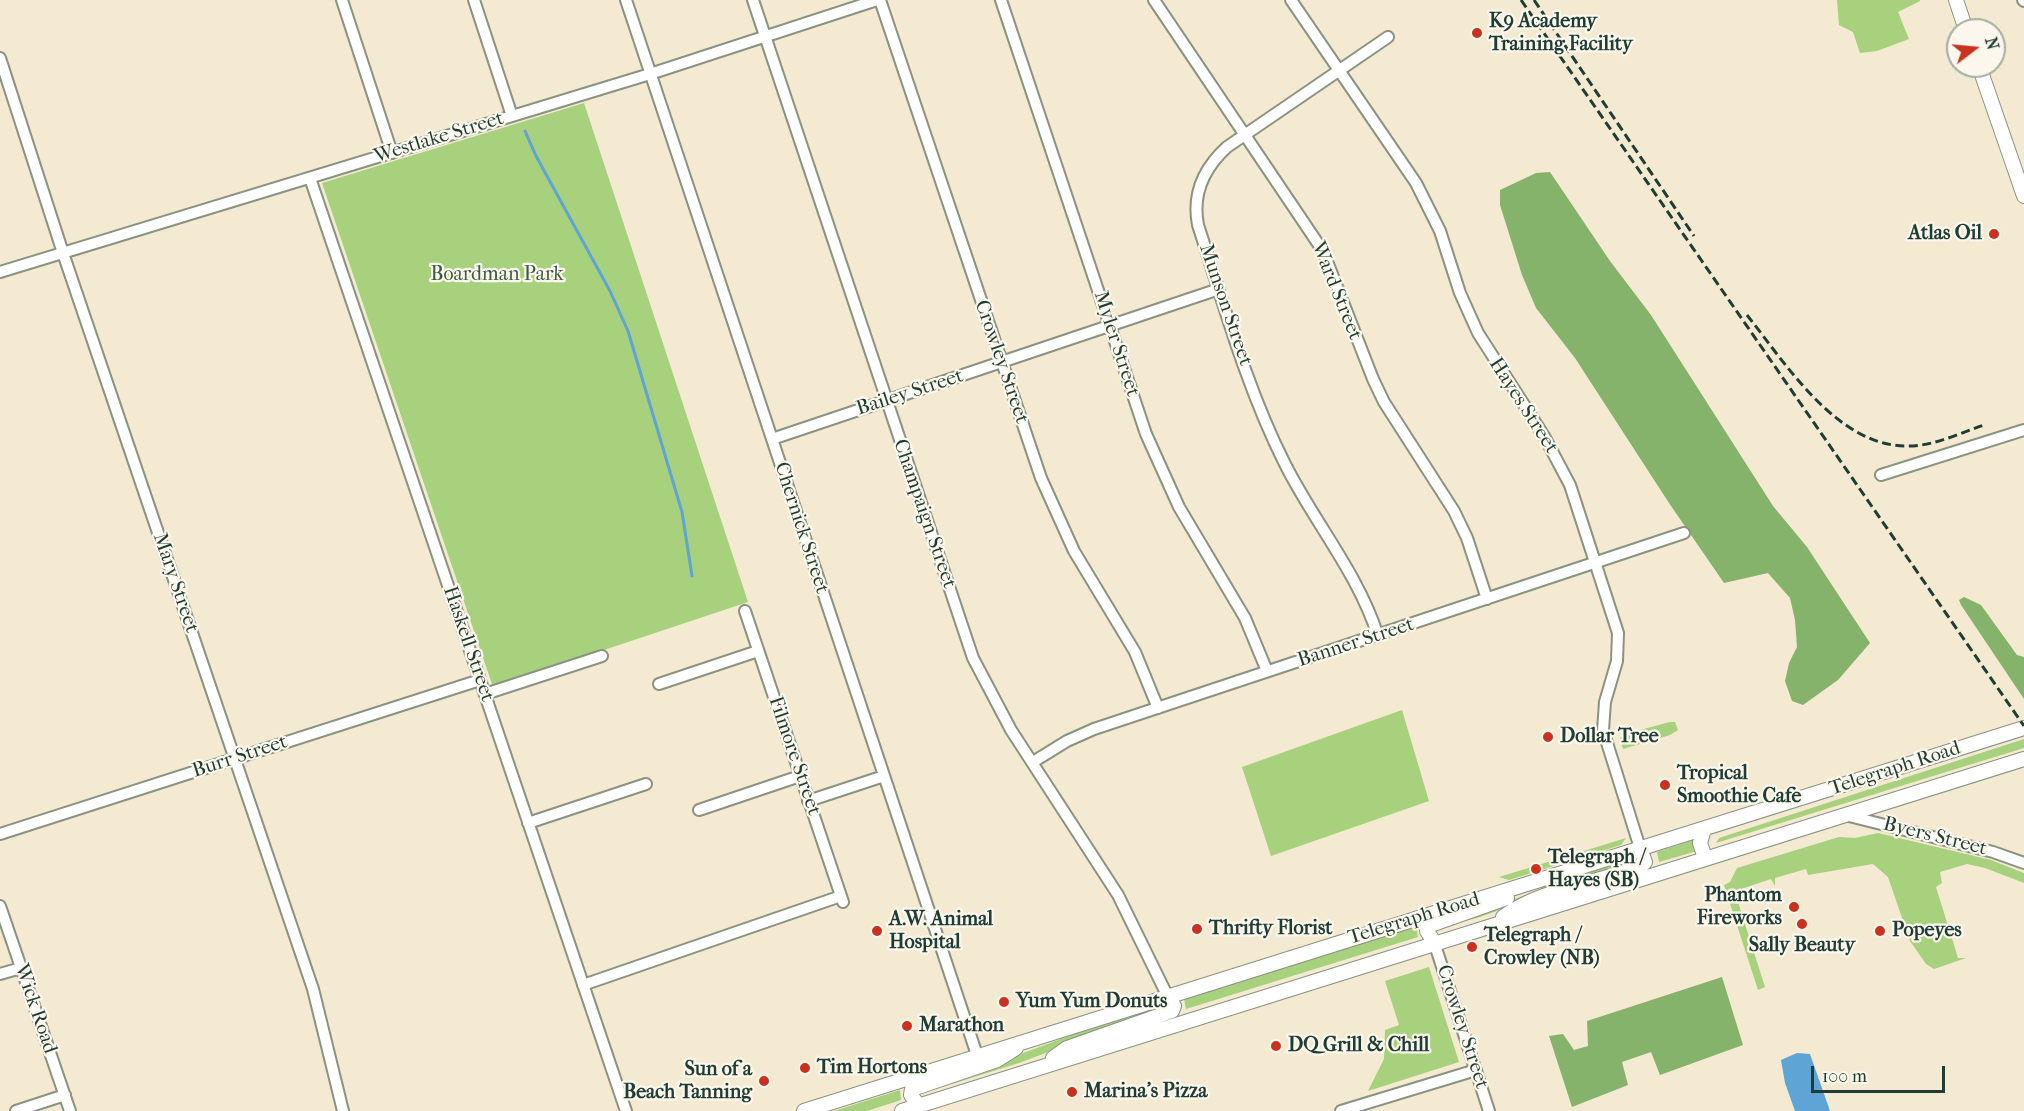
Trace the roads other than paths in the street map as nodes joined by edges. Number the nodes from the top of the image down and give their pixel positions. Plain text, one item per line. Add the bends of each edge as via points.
1 (342, 0) edge
2 (474, 0) edge
3 (626, 0) edge
4 (753, 0) edge
5 (878, 0) edge
6 (1001, 0) edge
7 (1154, 0) edge
8 (1291, 0) edge
9 (1956, 0) edge
10 (1962, 18) edge
11 (765, 36) junction
12 (1388, 38) dead end
13 (0, 58) edge
14 (1340, 71) junction
15 (650, 74) junction
16 (1983, 78) edge
17 (512, 116) junction
18 (1246, 134) junction
19 (392, 153) junction
20 (310, 178) junction
21 (2024, 196) edge
22 (63, 253) junction
23 (0, 272) edge
24 (1219, 289) junction
25 (1110, 326) junction
26 (1001, 362) junction
27 (886, 400) junction
28 (2024, 430) edge
29 (772, 439) junction
30 (1881, 475) dead end
31 (1684, 533) dead end
32 (1597, 562) junction
33 (1487, 599) junction
34 (745, 611) dead end
35 (1378, 636) junction
36 (758, 651) junction
37 (602, 657) dead end
38 (1267, 672) junction
39 (480, 680) junction
40 (659, 684) dead end
41 (485, 694) junction
42 (1158, 708) junction
43 (2024, 728) edge
44 (235, 759) junction
45 (2024, 759) edge
46 (1033, 762) junction
47 (800, 776) junction
48 (884, 776) junction
49 (646, 784) dead end
50 (808, 801) junction
51 (699, 810) dead end
52 (1845, 814) junction
53 (528, 823) junction
54 (1704, 829) junction
55 (0, 834) edge
56 (1640, 848) junction
57 (1705, 858) junction
58 (2024, 863) edge
59 (1528, 883) junction
60 (0, 906) edge
61 (1491, 925) junction
62 (1434, 942) junction
63 (21, 968) junction
64 (0, 974) edge
65 (583, 985) junction
66 (1167, 995) junction
67 (1027, 1040) junction
68 (977, 1055) junction
69 (1044, 1065) junction
70 (1476, 1070) junction
71 (65, 1095) junction
72 (919, 1108) edge
73 (16, 1111) edge
74 (70, 1111) edge
75 (343, 1111) edge
76 (626, 1111) edge
77 (804, 1111) edge
78 (902, 1111) edge
79 (1341, 1111) edge
80 (1489, 1111) edge

1 - 19 street
2 - 17 street
3 - 15 street, Chernick Street
4 - 11 street, Champaign Street
5 - 11 street, Westlake Street
5 - 26 street, Crowley Street
6 - 25 street, Myler Street
7 - 18 street, Ward Street
8 - 14 street, Hayes Street
9 - 10 main road
11 - 15 street, Westlake Street
11 - 27 street, Champaign Street
12 - 14 street, Munson Street
13 - 22 street, Mary Street
14 - 18 street, Munson Street
14 - 32 street, Hayes Street via 1425,198 1474,325 1554,452
15 - 17 street, Westlake Street
15 - 29 street, Chernick Street
16 - 21 main road
17 - 19 street, Westlake Street
18 - 24 street, Munson Street via 1213,161 1197,196 1198,225
18 - 33 street, Ward Street via 1323,251 1373,379 1454,511
19 - 20 street, Westlake Street
20 - 22 street, Westlake Street
20 - 39 street, Haskell Street
22 - 23 street, Westlake Street
22 - 44 street, Mary Street
24 - 25 street, Bailey Street
24 - 35 street, Munson Street via 1273,440 1353,578
25 - 26 street, Bailey Street
25 - 38 street, Myler Street via 1164,475 1196,539 1245,618
26 - 27 street, Bailey Street
26 - 42 street, Crowley Street via 1055,512 1135,652
27 - 29 street, Bailey Street
27 - 46 street, Champaign Street via 973,658 997,707
28 - 30 street
29 - 48 street, Chernick Street
31 - 32 street, Banner Street
32 - 33 street, Banner Street
32 - 56 street, Hayes Street via 1619,641 1603,730
33 - 35 street, Banner Street
34 - 36 street, Filmore Street
35 - 38 street, Banner Street
36 - 40 street
36 - 47 street, Filmore Street
37 - 41 street
38 - 42 street, Banner Street
39 - 41 street, Haskell Street
39 - 44 street, Burr Street
41 - 53 street, Haskell Street
42 - 46 street, Banner Street via 1076,737
43 - 54 main road, Telegraph Road
44 - 55 street, Burr Street
44 - 75 street, Mary Street via 313,989
45 - 52 main road, Telegraph Road
46 - 66 street, Champaign Street via 1118,895
47 - 50 street, Filmore Street
47 - 51 street
48 - 50 street
48 - 68 street, Chernick Street
49 - 53 street
50 - 65 street, Filmore Street via 842,899
52 - 57 main road, Telegraph Road
52 - 58 street, Byers Street
53 - 65 street, Haskell Street
54 - 56 main road, Telegraph Road
54 - 57 main road via 1700,843
56 - 59 main road, Telegraph Road
56 - 61 main road via 1645,862 1641,866 1543,896 1515,908
57 - 61 main road, Telegraph Road
59 - 62 main road via 1489,906 1428,926
59 - 66 main road, Telegraph Road
60 - 63 street, Wick Road
61 - 62 main road, Telegraph Road
62 - 69 main road, Telegraph Road
62 - 70 street, Crowley Street
63 - 64 street
63 - 71 street, Wick Road
65 - 76 street, Haskell Street
66 - 67 main road, Telegraph Road
66 - 69 main road via 1174,1006 1172,1011 1067,1048
67 - 68 main road, Telegraph Road
67 - 72 main road via 997,1060 912,1089 910,1095
68 - 77 main road, Telegraph Road
69 - 72 main road, Telegraph Road
70 - 79 street
70 - 80 street, Crowley Street
71 - 73 street
71 - 74 street, Wick Road
72 - 78 main road, Telegraph Road

